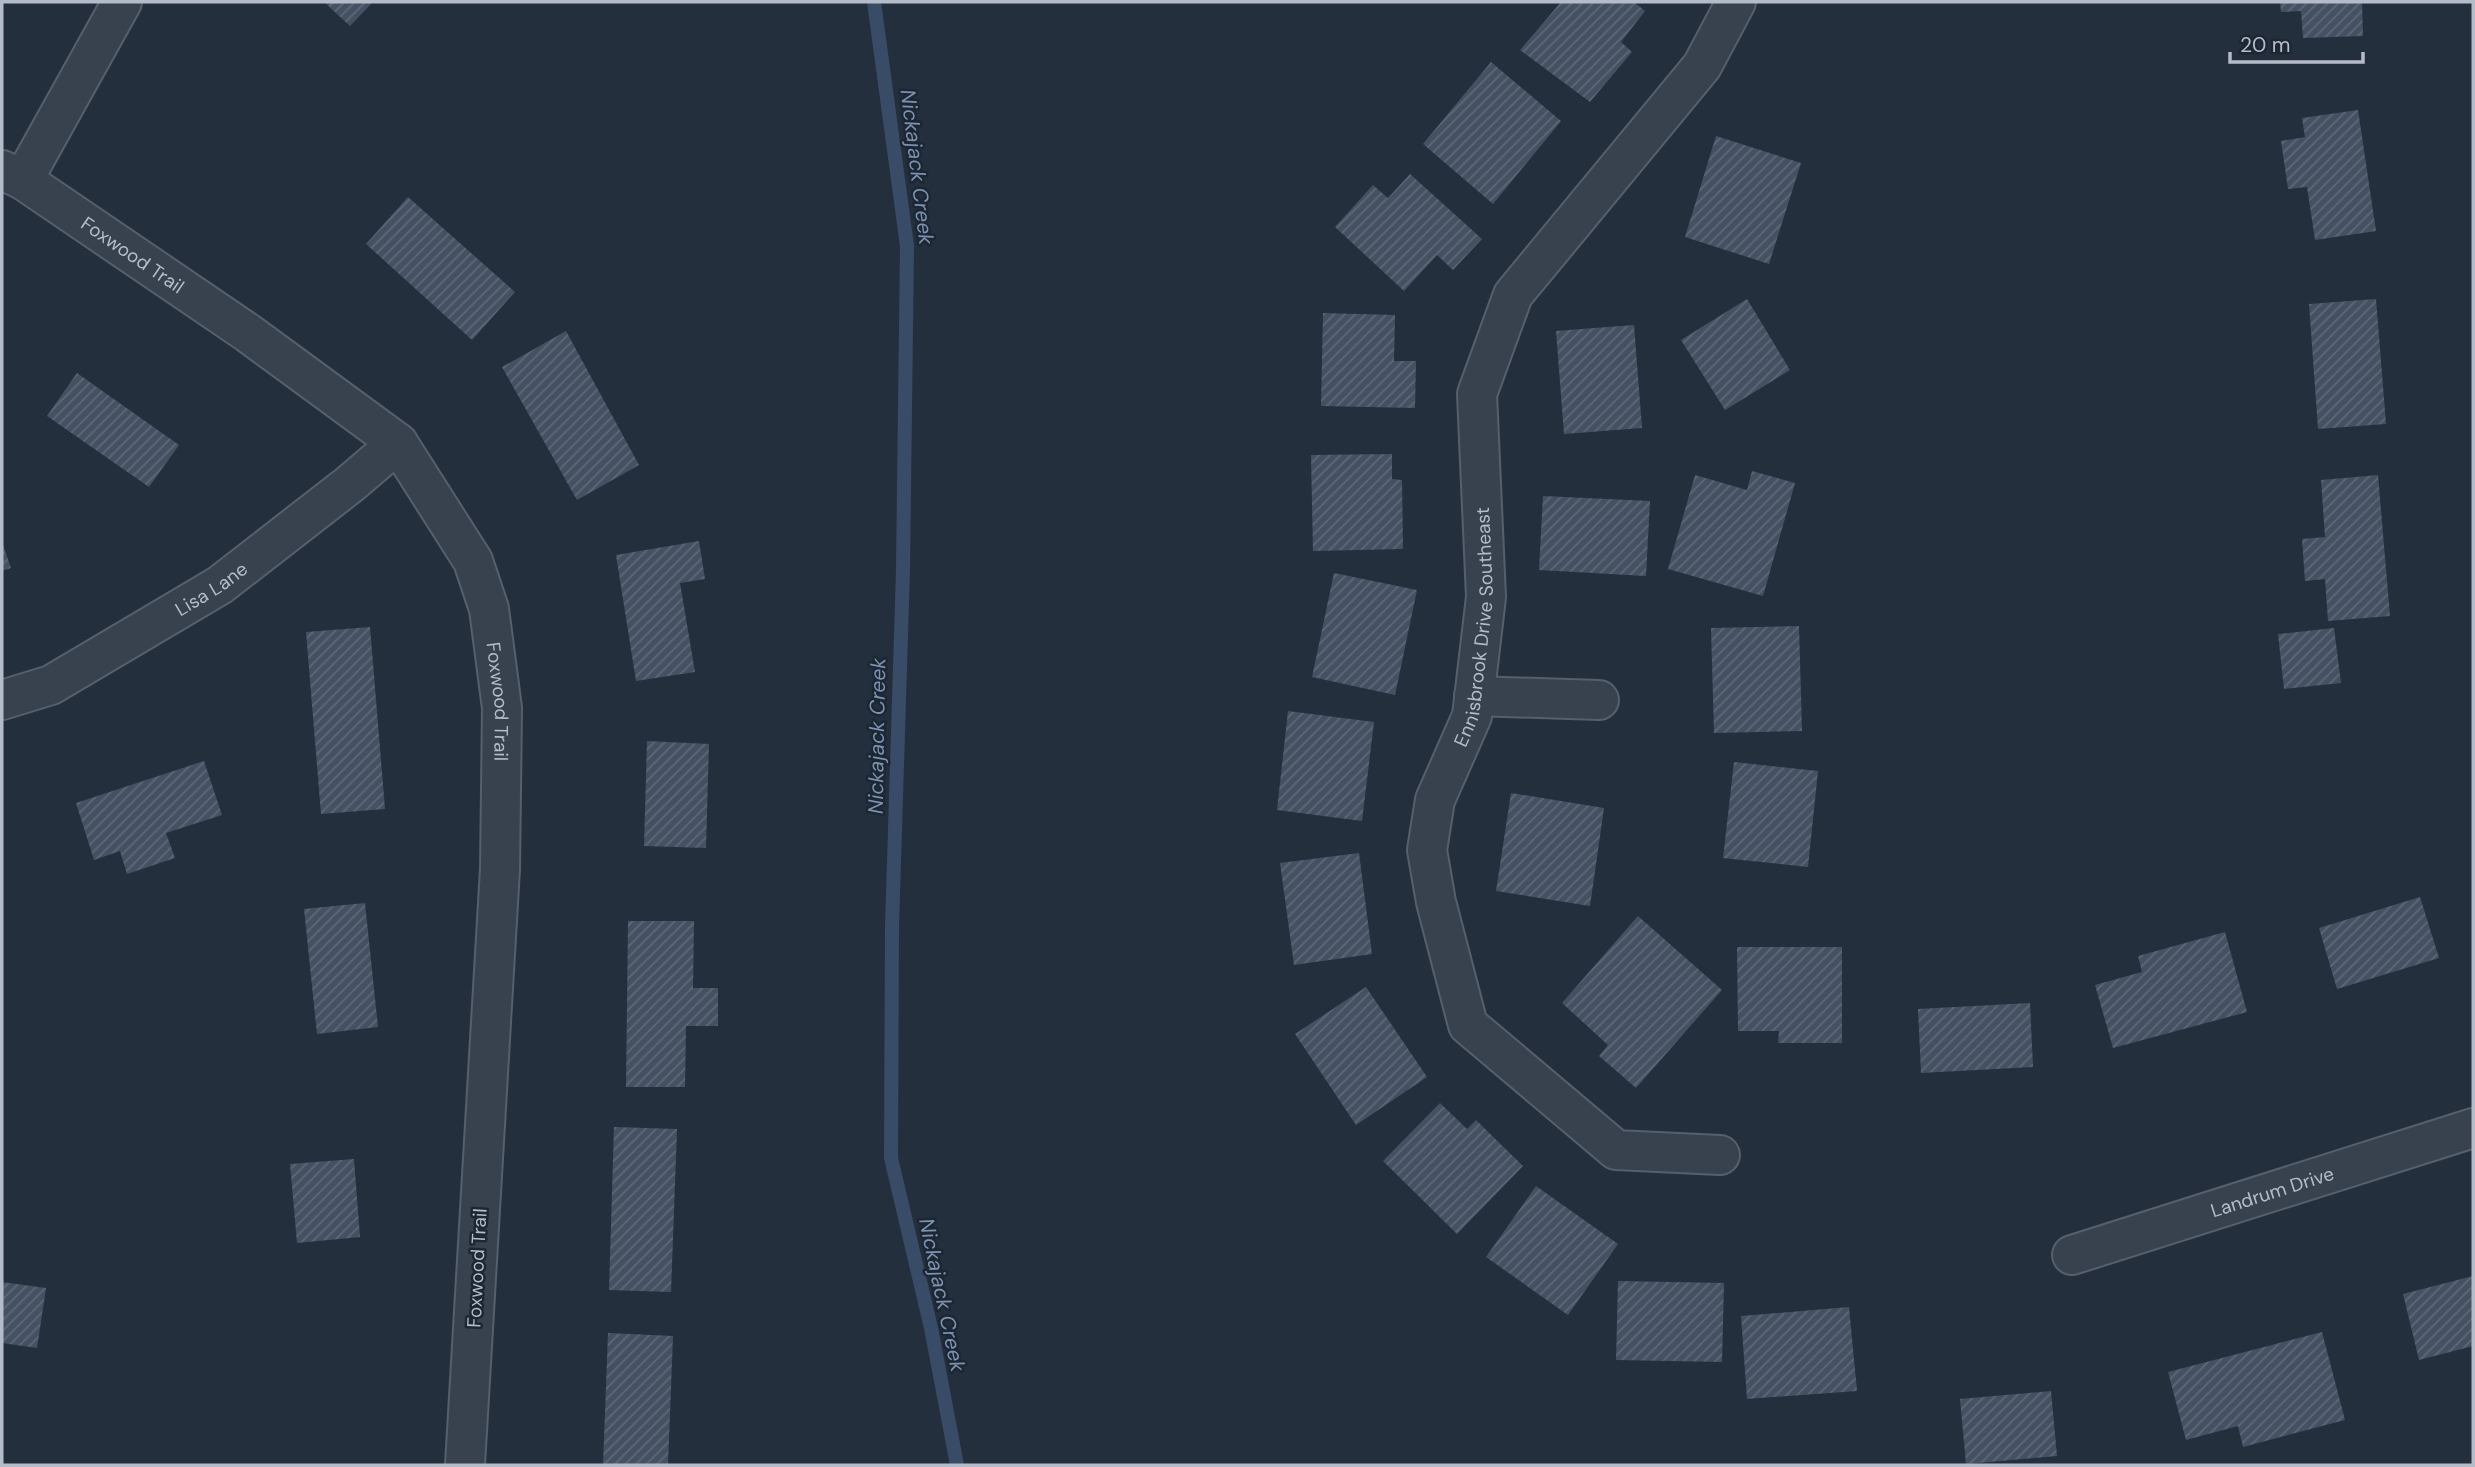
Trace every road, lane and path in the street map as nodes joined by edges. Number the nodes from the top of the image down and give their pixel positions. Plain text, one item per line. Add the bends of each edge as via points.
1 (122, 2) edge
2 (1736, 2) edge
3 (12, 175) edge
4 (398, 443) junction
5 (1474, 696) junction
6 (1599, 700) dead end
7 (2, 701) edge
8 (2473, 1128) edge
9 (1720, 1155) dead end
10 (2072, 1255) dead end
11 (465, 1465) edge

1 - 3 street
2 - 5 street, Ennisbrook Drive Southeast via 1702,65 1513,295 1477,394 1486,597
3 - 4 street, Foxwood Trail via 248,333
4 - 7 street, Lisa Lane via 220,585 51,685
4 - 11 street, Foxwood Trail via 473,561 489,609 502,708 500,869
5 - 6 street
5 - 9 street, Ennisbrook Drive Southeast via 1472,716 1435,800 1427,850 1468,1025 1616,1150
8 - 10 street, Landrum Drive

